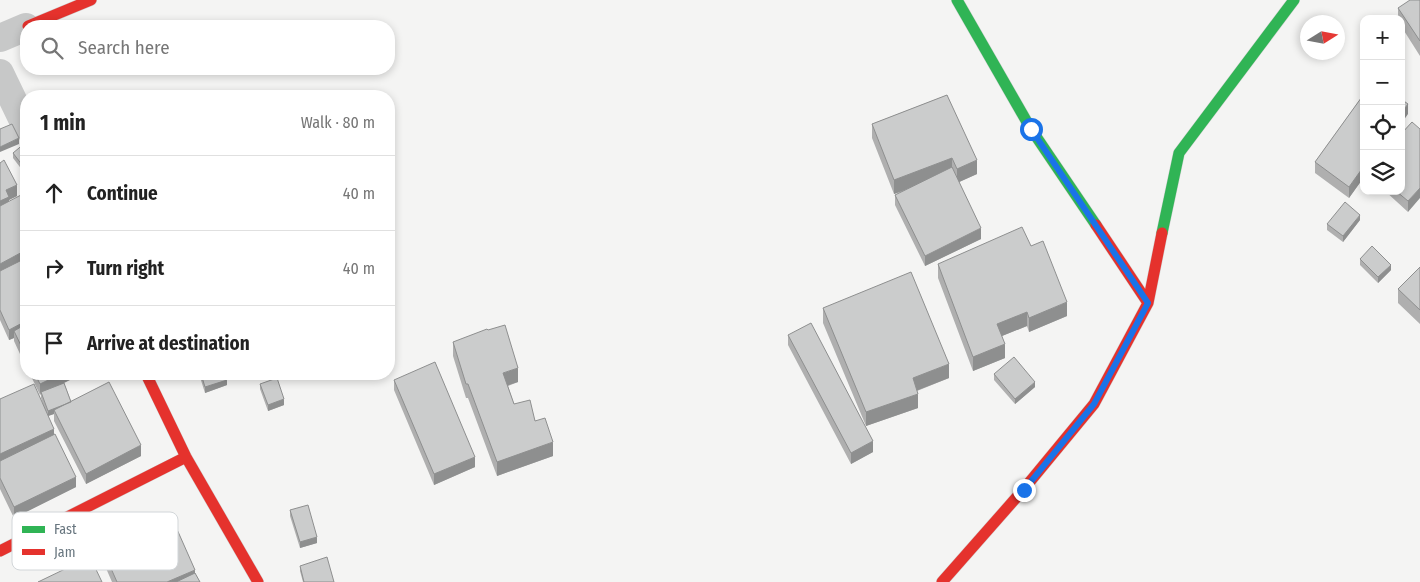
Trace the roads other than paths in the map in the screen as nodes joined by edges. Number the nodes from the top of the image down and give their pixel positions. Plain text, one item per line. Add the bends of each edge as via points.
1 (91, 0) edge
2 (957, 0) edge
3 (1294, 0) edge
4 (44, 20) edge
5 (20, 30) edge
6 (0, 38) edge
7 (0, 73) edge
8 (20, 115) edge
9 (1148, 303) junction
10 (149, 380) edge
11 (186, 457) junction
12 (76, 512) edge
13 (12, 544) edge
14 (0, 550) edge
15 (258, 582) edge
16 (942, 582) edge

1 - 4 street
2 - 9 street via 1031,129
3 - 9 street via 1179,153
5 - 6 street
7 - 8 street
9 - 16 street via 1094,404 1024,490
10 - 11 street
11 - 12 street
11 - 15 street
13 - 14 street

